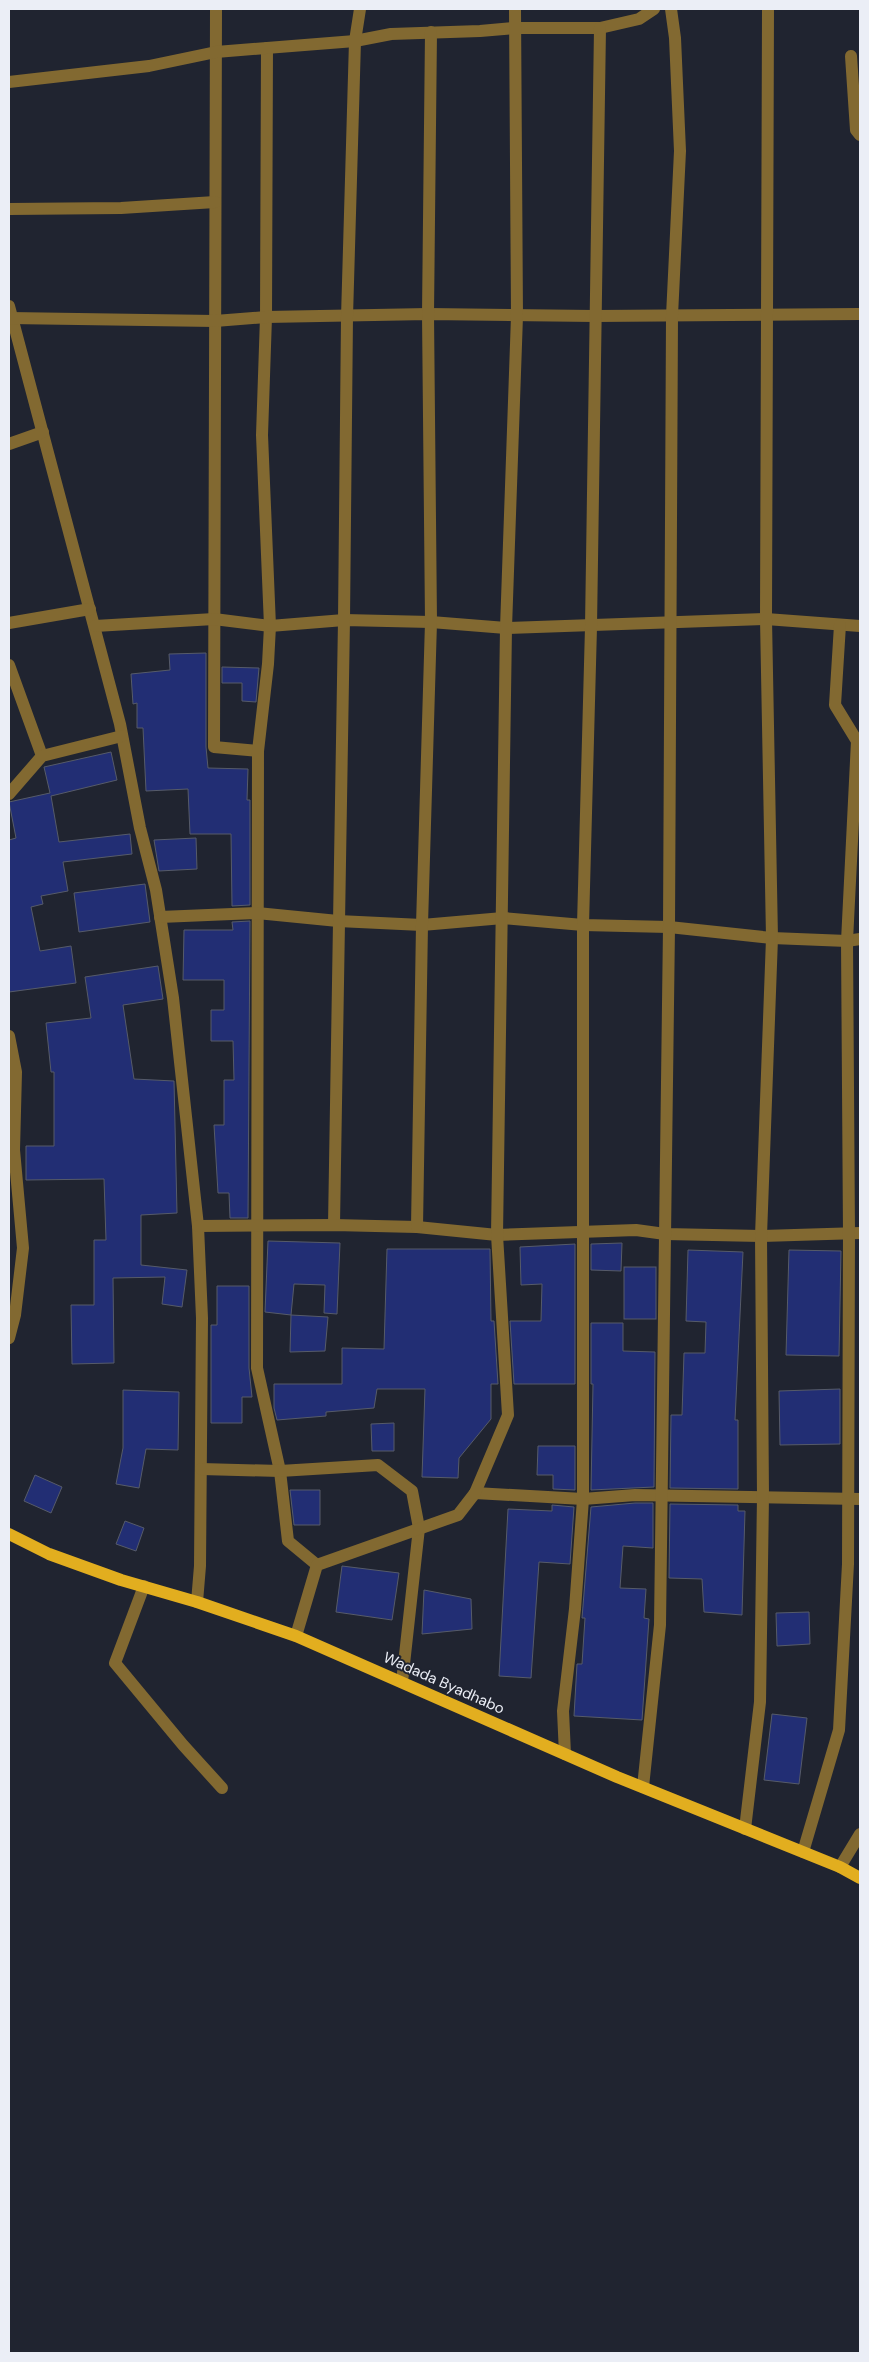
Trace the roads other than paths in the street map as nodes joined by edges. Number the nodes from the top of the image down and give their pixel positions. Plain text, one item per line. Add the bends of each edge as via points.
1 (216, 9) edge
2 (360, 9) edge
3 (516, 9) edge
4 (654, 9) edge
5 (671, 9) edge
6 (768, 9) edge
7 (637, 14) edge
8 (514, 28) junction
9 (600, 28) junction
10 (431, 32) junction
11 (355, 41) junction
12 (267, 48) junction
13 (216, 52) junction
14 (851, 56) dead end
15 (9, 82) edge
16 (860, 135) edge
17 (215, 202) junction
18 (9, 208) edge
19 (9, 314) edge
20 (428, 314) junction
21 (766, 314) junction
22 (860, 314) edge
23 (517, 316) junction
24 (595, 316) junction
25 (672, 316) junction
26 (266, 317) junction
27 (347, 317) junction
28 (215, 321) junction
29 (44, 432) junction
30 (9, 444) edge
31 (90, 609) junction
32 (766, 619) junction
33 (214, 620) junction
34 (344, 620) junction
35 (431, 622) junction
36 (9, 623) edge
37 (671, 624) junction
38 (840, 625) junction
39 (95, 626) junction
40 (270, 626) junction
41 (860, 626) edge
42 (591, 627) junction
43 (506, 628) junction
44 (9, 666) edge
45 (122, 736) junction
46 (258, 751) junction
47 (42, 756) junction
48 (9, 794) edge
49 (257, 913) junction
50 (160, 918) junction
51 (503, 918) junction
52 (338, 921) junction
53 (422, 925) junction
54 (584, 925) junction
55 (669, 927) junction
56 (772, 938) junction
57 (860, 939) edge
58 (847, 941) junction
59 (9, 1036) edge
60 (334, 1225) junction
61 (198, 1226) junction
62 (258, 1226) junction
63 (418, 1227) junction
64 (584, 1232) junction
65 (855, 1233) edge
66 (665, 1234) junction
67 (497, 1235) junction
68 (761, 1236) junction
69 (9, 1338) edge
70 (201, 1469) junction
71 (280, 1471) junction
72 (475, 1493) junction
73 (661, 1496) junction
74 (763, 1496) junction
75 (584, 1499) junction
76 (854, 1499) edge
77 (420, 1528) junction
78 (9, 1534) edge
79 (317, 1565) junction
80 (144, 1586) junction
81 (197, 1602) junction
82 (296, 1636) junction
83 (402, 1682) junction
84 (565, 1754) junction
85 (643, 1787) junction
86 (222, 1788) dead end
87 (745, 1828) junction
88 (860, 1834) edge
89 (803, 1852) junction
90 (840, 1867) junction
91 (860, 1878) edge

1 - 13 street
2 - 11 street
3 - 8 street
4 - 7 street
5 - 25 street via 680,151
6 - 21 street
7 - 9 street
8 - 9 street
8 - 10 street
8 - 23 street
9 - 24 street
10 - 11 street via 391,34
10 - 20 street
11 - 12 street
11 - 27 street
12 - 13 street
12 - 26 street
13 - 15 street via 149,66
13 - 17 street
14 - 16 street via 856,130
17 - 18 street via 121,208
17 - 28 street
19 - 28 street
19 - 29 street
20 - 23 street
20 - 27 street
20 - 35 street
21 - 22 street
21 - 25 street
21 - 32 street
23 - 24 street
23 - 43 street
24 - 25 street
24 - 42 street
25 - 37 street
26 - 27 street
26 - 28 street
26 - 40 street via 262,435
27 - 34 street
28 - 33 street
29 - 30 street
29 - 31 street
31 - 36 street
31 - 39 street
32 - 37 street
32 - 38 street
32 - 56 street
33 - 39 street
33 - 40 street
33 - 46 street via 214,746
34 - 35 street
34 - 40 street
34 - 52 street
35 - 43 street
35 - 53 street
37 - 42 street
37 - 55 street
38 - 41 street
38 - 58 street via 835,705 857,741
39 - 45 street
40 - 46 street
42 - 43 street
42 - 54 street
43 - 51 street
44 - 47 street
45 - 47 street
45 - 50 street
46 - 49 street
47 - 48 street
49 - 50 street
49 - 52 street
49 - 62 street
50 - 61 street via 173,998
51 - 53 street
51 - 54 street
51 - 67 street
52 - 53 street
52 - 60 street
53 - 63 street
54 - 55 street
54 - 64 street
55 - 56 street
55 - 66 street
56 - 58 street
56 - 68 street
57 - 58 street
58 - 65 street
59 - 69 street via 16,1072 14,1150 23,1248
60 - 62 street
60 - 63 street
61 - 62 street
61 - 70 street via 202,1318
62 - 71 street via 257,1368
63 - 67 street
64 - 66 street via 636,1230
64 - 67 street
64 - 75 street
65 - 68 street
65 - 76 street
66 - 68 street
66 - 73 street
67 - 72 street via 508,1415
68 - 74 street
70 - 71 street
70 - 81 street
71 - 77 street via 378,1465 412,1491
71 - 79 street via 288,1541
72 - 75 street
72 - 77 street via 458,1515
73 - 74 street
73 - 75 street
73 - 85 street via 660,1625
74 - 76 street
74 - 87 street via 760,1702
75 - 84 street via 562,1711
76 - 89 street via 839,1730
77 - 79 street
77 - 83 street
78 - 80 main road, Wadada Byadhabo via 49,1554
79 - 82 street
80 - 81 main road, Wadada Byadhabo
80 - 86 street via 115,1663
81 - 82 main road, Wadada Byadhabo
82 - 83 main road, Wadada Byadhabo
83 - 84 main road, Wadada Byadhabo
84 - 85 main road, Wadada Byadhabo
85 - 87 main road, Wadada Byadhabo
87 - 89 main road, Wadada Byadhabo
88 - 90 street
89 - 90 main road, Wadada Byadhabo
90 - 91 main road, Wadada Byadhabo

